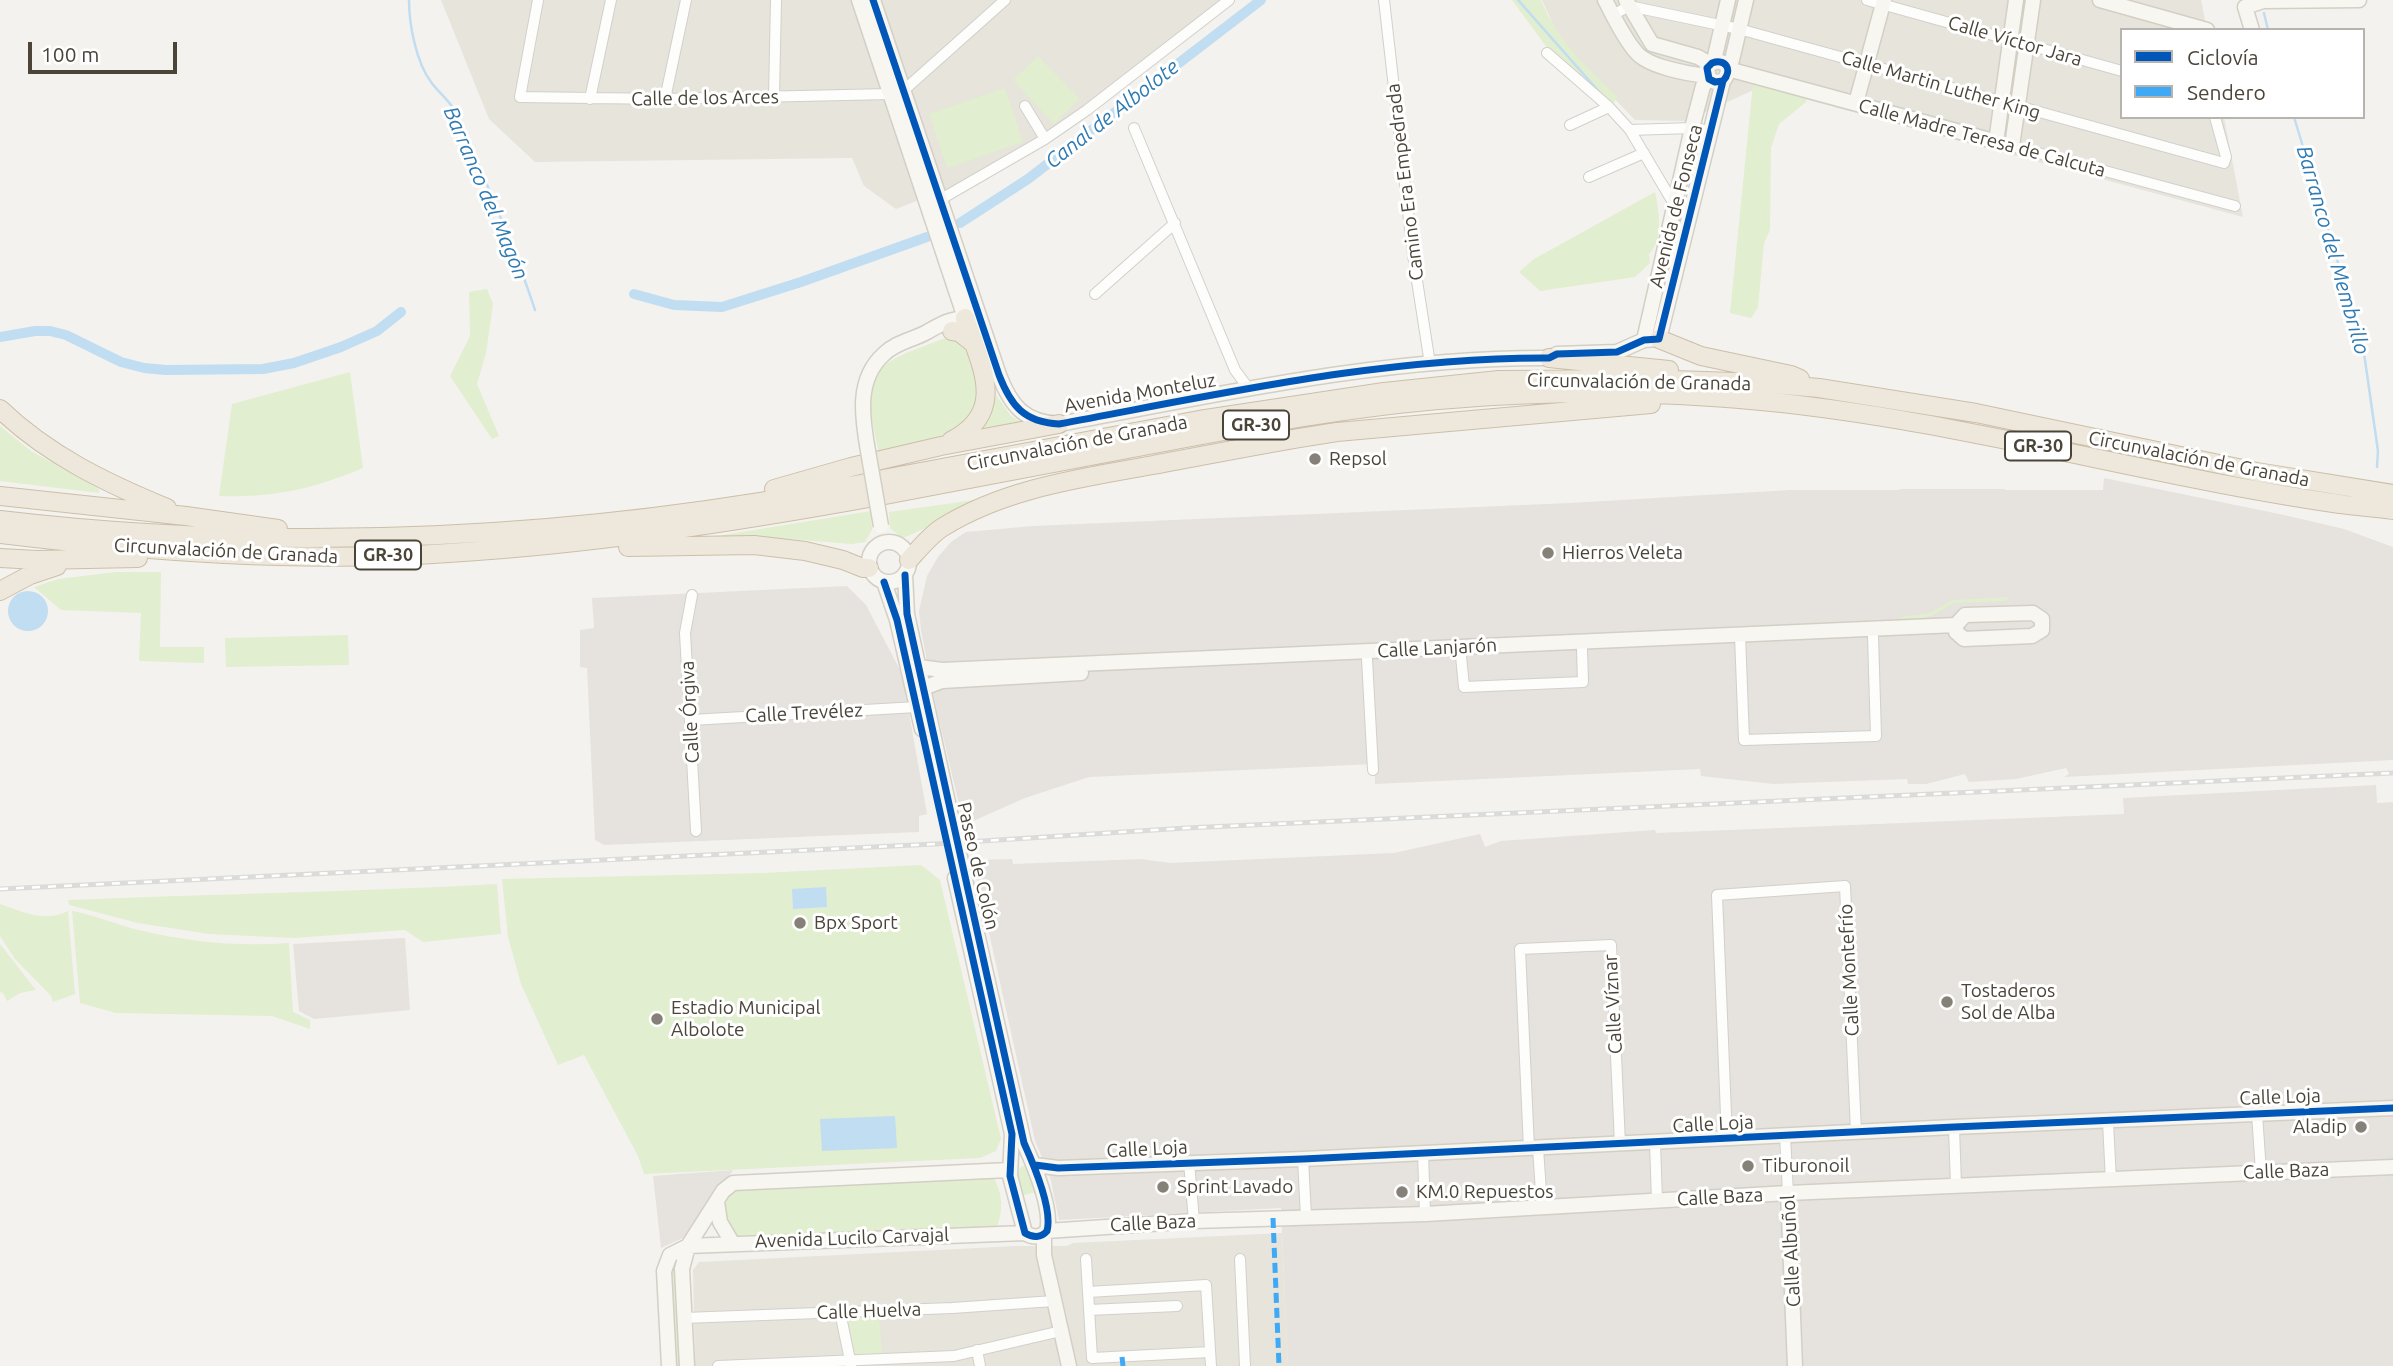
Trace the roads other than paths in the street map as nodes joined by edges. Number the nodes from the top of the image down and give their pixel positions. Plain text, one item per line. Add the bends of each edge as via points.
1 (538, 0) edge
2 (611, 0) edge
3 (686, 0) edge
4 (776, 0) edge
5 (859, 0) edge
6 (873, 0) edge
7 (1004, 0) edge
8 (1229, 0) edge
9 (1384, 0) edge
10 (1605, 0) edge
11 (1728, 0) edge
12 (1746, 0) edge
13 (2016, 0) edge
14 (2033, 0) edge
15 (2100, 0) edge
16 (2359, 0) edge
17 (1877, 1) edge
18 (1627, 3) edge
19 (2244, 3) edge
20 (1613, 15) junction
21 (1722, 25) junction
22 (2200, 28) edge
23 (2251, 28) edge
24 (1739, 29) junction
25 (2010, 40) junction
26 (2027, 45) junction
27 (1547, 52) dead end
28 (1862, 63) junction
29 (2120, 70) edge
30 (1717, 71) junction
31 (897, 92) junction
32 (774, 97) junction
33 (590, 99) junction
34 (665, 99) junction
35 (1852, 102) junction
36 (2002, 102) junction
37 (1025, 106) dead end
38 (2018, 106) junction
39 (1609, 107) junction
40 (2216, 119) edge
41 (1570, 125) dead end
42 (1134, 128) dead end
43 (1692, 128) junction
44 (1630, 130) junction
45 (1711, 131) junction
46 (1045, 139) junction
47 (1996, 142) junction
48 (2012, 146) junction
49 (1644, 153) junction
50 (1588, 177) dead end
51 (933, 203) junction
52 (1674, 204) junction
53 (2235, 206) dead end
54 (1692, 208) junction
55 (1175, 223) junction
56 (1665, 237) junction
57 (1683, 241) junction
58 (1095, 293) dead end
59 (973, 301) junction
60 (958, 324) junction
61 (978, 338) junction
62 (1652, 340) junction
63 (1549, 358) junction
64 (1430, 364) junction
65 (1762, 383) junction
66 (1819, 388) junction
67 (1249, 389) junction
68 (1731, 398) junction
69 (0, 409) edge
70 (1059, 424) junction
71 (942, 446) junction
72 (2233, 467) junction
73 (2393, 483) edge
74 (876, 489) junction
75 (2393, 494) edge
76 (0, 496) edge
77 (2343, 505) junction
78 (2393, 510) edge
79 (186, 516) junction
80 (642, 519) junction
81 (0, 520) edge
82 (2393, 520) edge
83 (0, 534) edge
84 (321, 538) junction
85 (885, 541) junction
86 (565, 543) junction
87 (210, 552) junction
88 (0, 558) edge
89 (91, 559) junction
90 (907, 567) junction
91 (869, 568) junction
92 (884, 582) junction
93 (0, 591) edge
94 (692, 595) dead end
95 (1956, 628) junction
96 (1873, 636) junction
97 (1740, 638) junction
98 (1582, 649) junction
99 (1461, 656) junction
100 (1367, 659) junction
101 (919, 667) junction
102 (923, 688) junction
103 (917, 707) junction
104 (691, 720) junction
105 (1373, 770) dead end
106 (945, 808) junction
107 (696, 831) dead end
108 (960, 876) junction
109 (2393, 1108) edge
110 (2257, 1114) junction
111 (2108, 1122) junction
112 (1954, 1127) junction
113 (1856, 1132) junction
114 (1785, 1136) junction
115 (1727, 1139) junction
116 (1655, 1143) junction
117 (1620, 1144) junction
118 (1534, 1149) junction
119 (1423, 1152) junction
120 (1303, 1159) junction
121 (1189, 1162) junction
122 (1034, 1164) junction
123 (2393, 1167) edge
124 (1011, 1168) junction
125 (2261, 1172) junction
126 (2112, 1181) junction
127 (1956, 1186) junction
128 (1788, 1193) junction
129 (1657, 1201) junction
130 (717, 1202) junction
131 (1542, 1207) junction
132 (1425, 1214) junction
133 (1306, 1217) junction
134 (1194, 1222) junction
135 (1037, 1234) junction
136 (733, 1244) junction
137 (688, 1246) junction
138 (1086, 1259) dead end
139 (1240, 1259) dead end
140 (1088, 1292) junction
141 (1054, 1301) junction
142 (1177, 1306) dead end
143 (1089, 1310) junction
144 (840, 1312) junction
145 (684, 1318) junction
146 (1061, 1331) junction
147 (977, 1350) junction
148 (1210, 1352) junction
149 (1183, 1354) junction
150 (919, 1362) edge
151 (851, 1363) edge
152 (668, 1366) edge
153 (687, 1366) edge
154 (718, 1366) edge
155 (980, 1366) edge
156 (1069, 1366) edge
157 (1183, 1366) edge
158 (1210, 1366) edge
159 (1245, 1366) edge
160 (1796, 1366) edge

1 - 33 street, Calle de los Arces via 520,97
2 - 33 street
3 - 34 street
4 - 32 street
5 - 31 street, Avenida Monteluz
6 - 31 street, Avenida Monteluz
7 - 31 street
8 - 46 street
9 - 64 street, Camino Era Empedrada
10 - 20 street
11 - 21 street, Avenida de Fonseca
12 - 24 street, Avenida de Fonseca
13 - 25 street
14 - 26 street
15 - 22 street
16 - 19 street
17 - 25 street, Calle Víctor Jara
17 - 28 street
18 - 20 street
18 - 21 street, Calle Martin Luther King
18 - 30 street via 1652,44 1698,57
19 - 23 street
20 - 30 street via 1636,54 1647,61 1691,74
21 - 24 street, Calle Martin Luther King
21 - 30 street, Avenida de Fonseca via 1715,56
24 - 28 street, Calle Martin Luther King
24 - 30 street, Avenida de Fonseca via 1732,60
25 - 26 street, Calle Víctor Jara
25 - 36 street
26 - 29 street, Calle Víctor Jara
26 - 38 street
27 - 39 street
28 - 35 street
28 - 36 street, Calle Martin Luther King
30 - 35 street, Calle Madre Teresa de Calcuta
30 - 43 street, Avenida de Fonseca via 1703,86
30 - 45 street, Avenida de Fonseca
31 - 32 street, Calle de los Arces
31 - 51 street, Avenida Monteluz
32 - 34 street, Calle de los Arces
33 - 34 street, Calle de los Arces
35 - 47 street, Calle Madre Teresa de Calcuta
36 - 38 street, Calle Martin Luther King
36 - 47 street
37 - 46 street
38 - 40 street, Calle Martin Luther King via 2224,163
38 - 48 street
39 - 41 street
39 - 44 street
42 - 55 street
43 - 44 street
43 - 45 street, Avenida de Fonseca
43 - 52 street, Avenida de Fonseca
44 - 49 street
45 - 54 street, Avenida de Fonseca
46 - 51 street
47 - 48 street, Calle Madre Teresa de Calcuta
48 - 53 street, Calle Madre Teresa de Calcuta
49 - 50 street
49 - 52 street
51 - 59 street, Avenida Monteluz
51 - 60 street, Avenida Monteluz
52 - 54 street, Avenida de Fonseca
52 - 56 street, Avenida de Fonseca
54 - 57 street, Avenida de Fonseca
55 - 58 street
55 - 67 street via 1235,370
56 - 57 street, Avenida de Fonseca
56 - 62 street, Avenida de Fonseca
57 - 62 street, Avenida de Fonseca
59 - 60 street
59 - 61 street, Avenida Monteluz via 983,325
60 - 61 highway via 959,332
60 - 85 street, bridge via 903,341 884,353 864,387 862,406
61 - 70 street, Avenida Monteluz via 1019,409 1042,423
61 - 71 highway via 986,384 983,412 975,424
62 - 63 street, Avenida Monteluz via 1617,352
62 - 66 highway via 1701,356 1791,375
63 - 64 street, Avenida Monteluz
63 - 65 highway via 1743,376
64 - 67 street, Avenida Monteluz
65 - 66 highway, Circunvalación de Granada / GR-30
65 - 74 highway, Circunvalación de Granada / GR-30 via 1571,379 1438,385 1211,418
66 - 72 highway, Circunvalación de Granada / GR-30 via 1976,413
67 - 70 street, Avenida Monteluz
68 - 74 highway, Circunvalación de Granada / GR-30 via 1576,393 1386,405
68 - 77 highway, Circunvalación de Granada / GR-30 via 1942,427
68 - 90 highway via 1711,404 1634,405 1337,432 1100,475 1008,497 975,511 929,538
69 - 79 highway via 89,475
70 - 71 highway
71 - 80 highway via 752,495 663,509
72 - 73 highway via 2260,465
72 - 75 highway, Circunvalación de Granada / GR-30
74 - 80 highway, Circunvalación de Granada / GR-30
74 - 86 highway, Circunvalación de Granada / GR-30 via 684,529
76 - 79 highway
77 - 78 highway, Circunvalación de Granada / GR-30
77 - 82 highway
79 - 84 highway via 303,530
80 - 84 highway, Circunvalación de Granada / GR-30
81 - 84 highway, Circunvalación de Granada / GR-30 via 164,534
83 - 87 highway, Circunvalación de Granada / GR-30
85 - 90 street via 904,548
85 - 91 street via 873,548
86 - 87 highway, Circunvalación de Granada / GR-30 via 448,554 265,556
86 - 91 highway via 588,548 754,545 805,551
87 - 89 highway via 190,559
88 - 89 highway
89 - 93 highway via 30,575
90 - 92 street via 895,581
90 - 101 street, Paseo de Colón via 907,614
91 - 92 street
92 - 103 street, Paseo de Colón
94 - 104 street, Calle Órgiva via 685,633
95 - 95 street, Calle Lanjarón via 1964,639 2032,636 2042,630 2042,619 2033,613 1965,615
95 - 96 street, Calle Lanjarón
95 - 97 street, Calle Lanjarón
96 - 97 street, Calle Lanjarón
96 - 97 street via 1875,736 1744,740
97 - 98 street, Calle Lanjarón
97 - 101 street, Calle Lanjarón via 942,670
98 - 99 street, Calle Lanjarón
98 - 99 street, Calle Lanjarón via 1583,682 1464,687
99 - 100 street, Calle Lanjarón
100 - 102 street, Calle Lanjarón via 942,681
100 - 105 street
101 - 102 street, Paseo de Colón
102 - 106 street, Paseo de Colón
103 - 104 street, Calle Trevélez
103 - 106 street, Paseo de Colón
104 - 107 street, Calle Órgiva
106 - 108 street, Paseo de Colón, bridge
108 - 122 street, Paseo de Colón via 1024,1143
108 - 124 street, Paseo de Colón via 1012,1134
109 - 110 street, Calle Loja
110 - 111 street, Calle Loja
110 - 125 street
111 - 112 street, Calle Loja
111 - 126 street
112 - 113 street, Calle Loja
112 - 127 street
113 - 114 street, Calle Loja
113 - 115 street, Calle Montefrío via 1845,886 1717,895
114 - 115 street, Calle Loja
114 - 128 street, Calle Albuñol
115 - 116 street, Calle Loja
116 - 117 street, Calle Loja
116 - 129 street
117 - 118 street, Calle Loja
117 - 118 street, Calle Víznar via 1611,945 1533,948 1520,949
118 - 119 street, Calle Loja
118 - 131 street
119 - 120 street, Calle Loja
119 - 132 street
120 - 121 street, Calle Loja
120 - 133 street
121 - 122 street, Calle Loja via 1058,1168
121 - 134 street
122 - 124 street, Calle Loja via 1017,1161
122 - 135 street, Paseo de Colón via 1048,1219
123 - 125 street, Calle Baza
124 - 130 street via 733,1183
124 - 135 street, Paseo de Colón
125 - 126 street, Calle Baza
126 - 127 street, Calle Baza
127 - 128 street, Calle Baza
128 - 129 street, Calle Baza
128 - 160 street, Calle Albuñol
129 - 131 street, Calle Baza
130 - 136 street, Avenida Lucilo Carvajal via 720,1222
130 - 137 street
131 - 132 street, Calle Baza
132 - 133 street, Calle Baza
133 - 134 street, Calle Baza
134 - 135 street, Calle Baza
135 - 136 street, Avenida Lucilo Carvajal
135 - 141 street
136 - 137 street
137 - 145 street via 682,1269
137 - 152 street via 670,1255 664,1271
138 - 140 street
139 - 159 street
140 - 143 street
140 - 148 street via 1206,1285
141 - 144 street, Calle Huelva
141 - 146 street
142 - 143 street
143 - 149 street via 1092,1358
144 - 145 street, Calle Huelva
144 - 151 street
145 - 153 street
146 - 147 street
146 - 156 street
147 - 150 street
147 - 155 street
148 - 149 street
148 - 158 street
149 - 157 street
150 - 151 street
151 - 154 street

